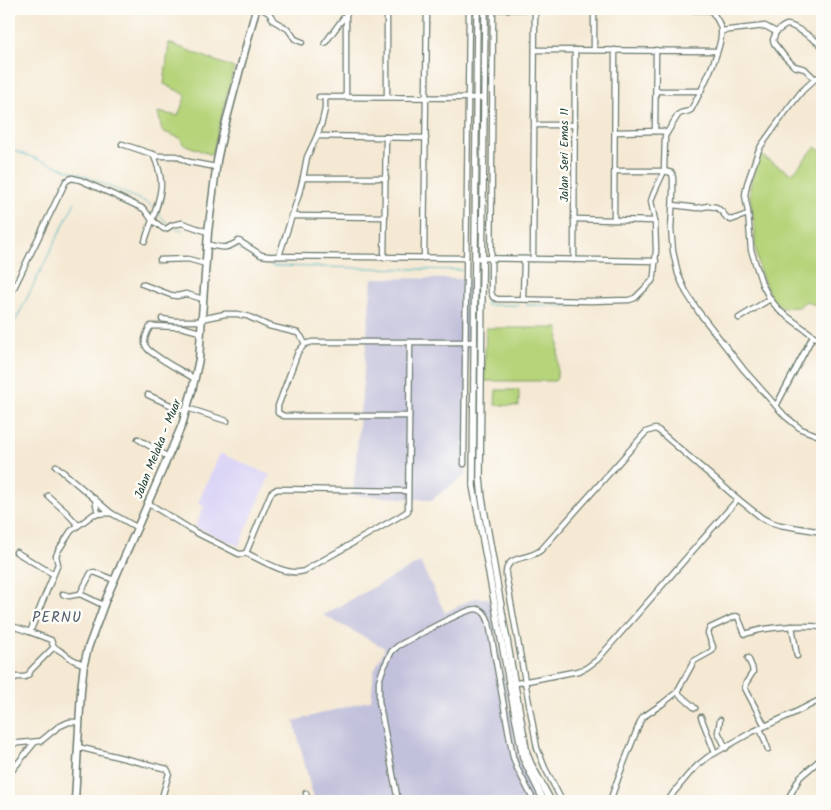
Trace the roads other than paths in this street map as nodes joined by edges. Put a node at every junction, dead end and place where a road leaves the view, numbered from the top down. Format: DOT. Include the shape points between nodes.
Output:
graph roads {
  1 [pos="256,9"];
  2 [pos="262,9"];
  3 [pos="387,9"];
  4 [pos="427,9"];
  5 [pos="469,9"];
  6 [pos="477,9"];
  7 [pos="485,9"];
  8 [pos="493,9"];
  9 [pos="536,9"];
  10 [pos="576,9"];
  11 [pos="594,10"];
  12 [pos="711,10"];
  13 [pos="348,11"];
  14 [pos="822,22"];
  15 [pos="721,31"];
  16 [pos="776,32"];
  17 [pos="302,42"];
  18 [pos="325,43"];
  19 [pos="821,45"];
  20 [pos="535,50"];
  21 [pos="575,50"];
  22 [pos="594,50"];
  23 [pos="616,50"];
  24 [pos="656,50"];
  25 [pos="718,50"];
  26 [pos="822,75"];
  27 [pos="815,78"];
  28 [pos="656,91"];
  29 [pos="700,91"];
  30 [pos="319,97"];
  31 [pos="325,97"];
  32 [pos="346,97"];
  33 [pos="387,98"];
  34 [pos="427,98"];
  35 [pos="468,98"];
  36 [pos="476,98"];
  37 [pos="484,98"];
  38 [pos="535,125"];
  39 [pos="575,125"];
  40 [pos="655,131"];
  41 [pos="615,132"];
  42 [pos="667,133"];
  43 [pos="317,136"];
  44 [pos="386,137"];
  45 [pos="426,138"];
  46 [pos="122,144"];
  47 [pos="152,154"];
  48 [pos="216,167"];
  49 [pos="615,171"];
  50 [pos="664,171"];
  51 [pos="303,178"];
  52 [pos="386,178"];
  53 [pos="673,205"];
  54 [pos="748,214"];
  55 [pos="292,216"];
  56 [pos="152,218"];
  57 [pos="385,218"];
  58 [pos="574,219"];
  59 [pos="614,220"];
  60 [pos="655,221"];
  61 [pos="208,232"];
  62 [pos="145,241"];
  63 [pos="207,244"];
  64 [pos="279,256"];
  65 [pos="384,258"];
  66 [pos="424,258"];
  67 [pos="466,258"];
  68 [pos="475,258"];
  69 [pos="483,258"];
  70 [pos="491,258"];
  71 [pos="524,259"];
  72 [pos="534,259"];
  73 [pos="160,260"];
  74 [pos="574,260"];
  75 [pos="656,262"];
  76 [pos="206,264"];
  77 [pos="142,284"];
  78 [pos="9,298"];
  79 [pos="203,299"];
  80 [pos="523,299"];
  81 [pos="770,299"];
  82 [pos="162,318"];
  83 [pos="738,318"];
  84 [pos="201,320"];
  85 [pos="200,332"];
  86 [pos="813,336"];
  87 [pos="410,342"];
  88 [pos="465,342"];
  89 [pos="474,342"];
  90 [pos="482,342"];
  91 [pos="822,342"];
  92 [pos="305,344"];
  93 [pos="195,379"];
  94 [pos="148,395"];
  95 [pos="776,406"];
  96 [pos="187,410"];
  97 [pos="409,416"];
  98 [pos="227,421"];
  99 [pos="822,437"];
  100 [pos="138,440"];
  101 [pos="168,457"];
  102 [pos="464,464"];
  103 [pos="56,466"];
  104 [pos="408,491"];
  105 [pos="48,496"];
  106 [pos="95,499"];
  107 [pos="738,499"];
  108 [pos="148,503"];
  109 [pos="111,513"];
  110 [pos="98,514"];
  111 [pos="78,525"];
  112 [pos="138,528"];
  113 [pos="822,532"];
  114 [pos="16,552"];
  115 [pos="246,552"];
  116 [pos="54,574"];
  117 [pos="114,580"];
  118 [pos="63,594"];
  119 [pos="80,594"];
  120 [pos="103,605"];
  121 [pos="9,625"];
  122 [pos="792,626"];
  123 [pos="822,627"];
  124 [pos="30,632"];
  125 [pos="54,647"];
  126 [pos="798,656"];
  127 [pos="748,658"];
  128 [pos="80,663"];
  129 [pos="525,681"];
  130 [pos="9,683"];
  131 [pos="512,684"];
  132 [pos="676,692"];
  133 [pos="821,699"];
  134 [pos="822,706"];
  135 [pos="694,708"];
  136 [pos="701,717"];
  137 [pos="720,720"];
  138 [pos="79,722"];
  139 [pos="766,726"];
  140 [pos="760,728"];
  141 [pos="35,742"];
  142 [pos="9,744"];
  143 [pos="78,747"];
  144 [pos="726,748"];
  145 [pos="768,749"];
  146 [pos="715,754"];
  147 [pos="822,758"];
  148 [pos="9,774"];
  149 [pos="306,793"];
  150 [pos="75,801"];
  151 [pos="161,801"];
  152 [pos="308,801"];
  153 [pos="398,801"];
  154 [pos="534,801"];
  155 [pos="544,801"];
  156 [pos="551,801"];
  157 [pos="562,801"];
  158 [pos="610,801"];
  159 [pos="668,801"];
  160 [pos="787,801"];
  1 -- 48 [label="main road, Jalan Melaka - Muar"];
  2 -- 17 [label="street"];
  3 -- 33 [label="street"];
  4 -- 34 [label="street"];
  5 -- 35 [label="street"];
  6 -- 36 [label="street"];
  7 -- 8 [label="street"];
  7 -- 37 [label="street"];
  8 -- 9 [label="street"];
  8 -- 70 [label="street"];
  9 -- 10 [label="street"];
  9 -- 20 [label="street"];
  10 -- 11 [label="street"];
  11 -- 12 [label="street"];
  11 -- 22 [label="street"];
  12 -- 15 [label="street"];
  13 -- 18 [label="street"];
  13 -- 32 [label="street"];
  14 -- 19 [label="street"];
  15 -- 16 [label="street" via="765,26"];
  15 -- 25 [label="street"];
  16 -- 19 [label="street" via="787,25 792,26"];
  16 -- 27 [label="street" via="774,43 784,56"];
  20 -- 21 [label="street"];
  20 -- 38 [label="street"];
  21 -- 22 [label="street"];
  21 -- 39 [label="street, Jalan Seri Emas 11"];
  22 -- 23 [label="street"];
  23 -- 24 [label="street"];
  23 -- 41 [label="street"];
  24 -- 25 [label="street"];
  24 -- 28 [label="street"];
  25 -- 29 [label="street"];
  26 -- 27 [label="street"];
  27 -- 54 [label="street" via="787,110 758,152 745,195"];
  28 -- 29 [label="street"];
  28 -- 40 [label="street"];
  29 -- 42 [label="street" via="691,110 681,112"];
  30 -- 31 [label="street"];
  31 -- 32 [label="street"];
  31 -- 43 [label="street"];
  32 -- 33 [label="street"];
  33 -- 34 [label="street"];
  34 -- 35 [label="street"];
  34 -- 45 [label="street"];
  35 -- 36 [label="street"];
  35 -- 67 [label="street"];
  36 -- 37 [label="street"];
  36 -- 68 [label="street"];
  37 -- 69 [label="street"];
  38 -- 39 [label="street"];
  38 -- 72 [label="street"];
  39 -- 58 [label="street, Jalan Seri Emas 11"];
  40 -- 41 [label="street"];
  40 -- 42 [label="street"];
  41 -- 49 [label="street"];
  42 -- 50 [label="street"];
  43 -- 44 [label="street"];
  43 -- 51 [label="street" via="307,157"];
  44 -- 45 [label="street"];
  44 -- 52 [label="street"];
  45 -- 66 [label="street"];
  46 -- 47 [label="street"];
  47 -- 48 [label="street" via="176,156"];
  47 -- 56 [label="street" via="161,184"];
  48 -- 61 [label="main road, Jalan Melaka - Muar"];
  49 -- 50 [label="street"];
  49 -- 59 [label="street"];
  50 -- 53 [label="street" via="672,173"];
  50 -- 60 [label="street" via="651,201"];
  51 -- 52 [label="street"];
  51 -- 55 [label="street"];
  52 -- 57 [label="street"];
  53 -- 54 [label="street" via="716,207 731,220"];
  53 -- 95 [label="street" via="673,251 686,292 744,370"];
  54 -- 81 [label="street" via="751,250"];
  55 -- 57 [label="street"];
  55 -- 64 [label="street"];
  56 -- 61 [label="street" via="164,229 182,224"];
  56 -- 62 [label="street"];
  56 -- 78 [label="street" via="144,209 96,186 72,178 66,181"];
  57 -- 65 [label="street"];
  58 -- 59 [label="street"];
  58 -- 74 [label="street, Jalan Seri Emas 11"];
  59 -- 60 [label="street"];
  60 -- 75 [label="street"];
  61 -- 63 [label="main road, Jalan Melaka - Muar"];
  63 -- 64 [label="street" via="220,248 239,242 261,255"];
  63 -- 76 [label="main road, Jalan Melaka - Muar"];
  64 -- 65 [label="street"];
  65 -- 66 [label="street"];
  66 -- 67 [label="street"];
  67 -- 88 [label="street"];
  68 -- 69 [label="street"];
  68 -- 89 [label="street"];
  69 -- 70 [label="street"];
  69 -- 90 [label="street"];
  70 -- 71 [label="street"];
  70 -- 80 [label="street" via="493,297"];
  71 -- 72 [label="street"];
  71 -- 80 [label="street"];
  72 -- 74 [label="street"];
  73 -- 76 [label="street" via="188,259"];
  74 -- 75 [label="street"];
  75 -- 80 [label="street" via="652,281 629,300"];
  76 -- 79 [label="main road, Jalan Melaka - Muar"];
  77 -- 79 [label="street" via="171,295 186,294"];
  79 -- 84 [label="main road, Jalan Melaka - Muar"];
  81 -- 83 [label="street"];
  81 -- 86 [label="street" via="780,311"];
  82 -- 84 [label="street" via="175,322"];
  84 -- 85 [label="main road, Jalan Melaka - Muar"];
  84 -- 92 [label="street" via="225,314 247,316 298,334"];
  85 -- 93 [label="main road, Jalan Melaka - Muar"];
  85 -- 93 [label="street" via="181,327 151,326 145,339 147,349"];
  86 -- 91 [label="street"];
  86 -- 95 [label="street"];
  87 -- 88 [label="street"];
  87 -- 92 [label="street"];
  87 -- 97 [label="street"];
  88 -- 89 [label="street"];
  88 -- 102 [label="street"];
  89 -- 90 [label="street"];
  89 -- 131 [label="street" via="474,486"];
  90 -- 131 [label="street" via="481,488"];
  92 -- 97 [label="street" via="298,352 278,413 284,416"];
  93 -- 96 [label="main road, Jalan Melaka - Muar"];
  94 -- 96 [label="street"];
  95 -- 99 [label="street" via="795,425"];
  96 -- 98 [label="street"];
  96 -- 101 [label="main road, Jalan Melaka - Muar"];
  97 -- 104 [label="street"];
  100 -- 101 [label="street"];
  101 -- 108 [label="main road, Jalan Melaka - Muar"];
  103 -- 106 [label="street"];
  104 -- 115 [label="street" via="277,488 271,493"];
  104 -- 115 [label="street" via="408,511 300,573 288,572"];
  105 -- 111 [label="street"];
  106 -- 109 [label="street"];
  106 -- 110 [label="street"];
  107 -- 113 [label="street" via="770,522"];
  107 -- 129 [label="street" via="597,660 578,671"];
  107 -- 129 [label="street" via="658,430 646,432 537,554 507,565 506,575"];
  108 -- 112 [label="main road, Jalan Melaka - Muar"];
  108 -- 115 [label="street" via="239,554"];
  109 -- 110 [label="street"];
  109 -- 112 [label="street"];
  110 -- 111 [label="street"];
  111 -- 116 [label="street" via="58,550"];
  112 -- 117 [label="main road, Jalan Melaka - Muar"];
  114 -- 116 [label="street"];
  116 -- 124 [label="street"];
  117 -- 119 [label="street" via="91,573"];
  117 -- 120 [label="main road, Jalan Melaka - Muar"];
  118 -- 119 [label="street"];
  119 -- 120 [label="street"];
  120 -- 128 [label="main road, Jalan Melaka - Muar"];
  121 -- 124 [label="street"];
  122 -- 123 [label="street"];
  122 -- 126 [label="street"];
  122 -- 132 [label="street" via="745,634 736,616 710,628 712,651 694,661"];
  124 -- 125 [label="street" via="50,640"];
  125 -- 128 [label="street"];
  125 -- 130 [label="street" via="26,677 16,677"];
  127 -- 139 [label="street" via="753,672 745,688"];
  128 -- 138 [label="main road, Jalan Melaka - Muar"];
  129 -- 131 [label="street"];
  129 -- 157 [label="street" via="539,756"];
  131 -- 155 [label="street" via="522,758"];
  131 -- 156 [label="street" via="531,764"];
  132 -- 135 [label="street"];
  132 -- 158 [label="street" via="640,722"];
  133 -- 134 [label="street"];
  133 -- 139 [label="street"];
  136 -- 146 [label="street"];
  137 -- 144 [label="street" via="718,732"];
  138 -- 141 [label="street" via="69,722"];
  138 -- 143 [label="main road, Jalan Melaka - Muar"];
  139 -- 140 [label="street"];
  140 -- 144 [label="street"];
  140 -- 145 [label="street"];
  141 -- 142 [label="street"];
  141 -- 148 [label="street"];
  143 -- 150 [label="main road, Jalan Melaka - Muar"];
  143 -- 151 [label="street" via="167,769 169,773"];
  144 -- 146 [label="street"];
  146 -- 159 [label="street" via="698,764"];
  147 -- 160 [label="street" via="800,777"];
  149 -- 152 [label="street"];
  153 -- 154 [label="street" via="379,701 383,669 398,646 473,609 483,611 487,616 513,757"];
}
